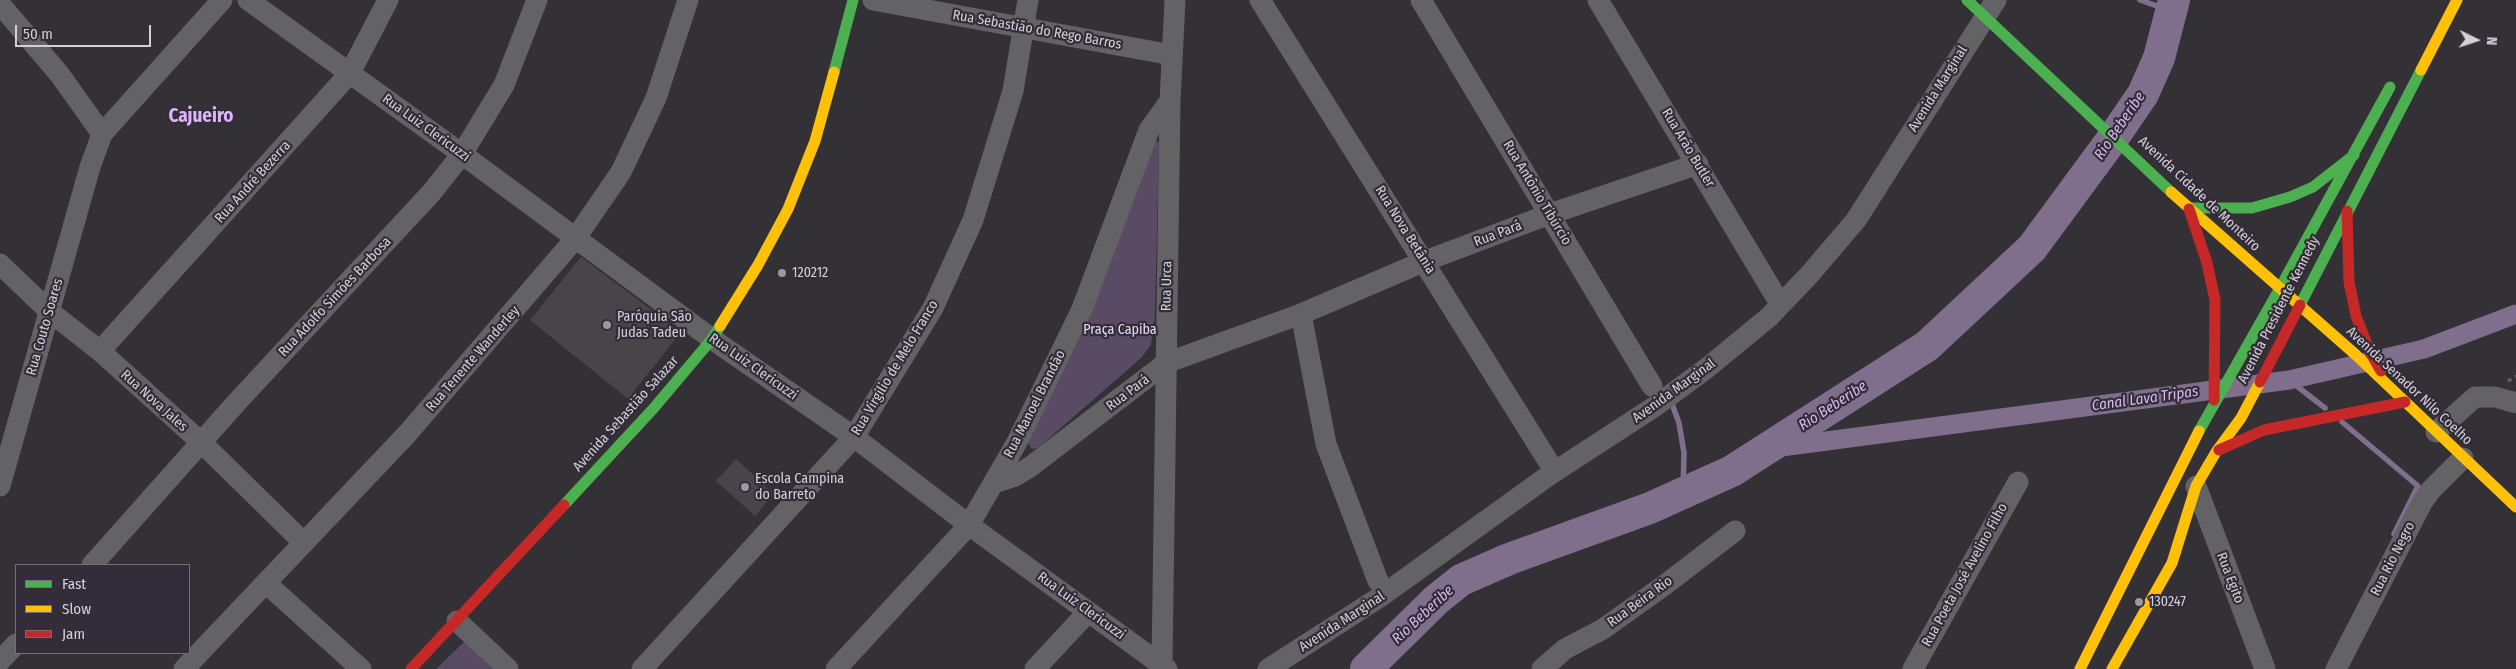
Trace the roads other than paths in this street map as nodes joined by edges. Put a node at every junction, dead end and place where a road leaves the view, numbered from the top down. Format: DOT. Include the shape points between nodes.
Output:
graph roads {
  1 [pos="222,0"];
  2 [pos="248,0"];
  3 [pos="388,0"];
  4 [pos="537,0"];
  5 [pos="688,0"];
  6 [pos="853,0"];
  7 [pos="874,0"];
  8 [pos="1028,0"];
  9 [pos="1175,0"];
  10 [pos="1260,0"];
  11 [pos="1420,0"];
  12 [pos="1598,0"];
  13 [pos="1967,0"];
  14 [pos="2457,0"];
  15 [pos="0,4"];
  16 [pos="1990,8"];
  17 [pos="1024,27"];
  18 [pos="1172,55"];
  19 [pos="350,74"];
  20 [pos="2395,78"];
  21 [pos="1170,101"];
  22 [pos="102,134"];
  23 [pos="462,154"];
  24 [pos="2354,156"];
  25 [pos="1698,164"];
  26 [pos="2189,208"];
  27 [pos="2348,211"];
  28 [pos="1557,212"];
  29 [pos="575,239"];
  30 [pos="1425,261"];
  31 [pos="0,264"];
  32 [pos="2280,288"];
  33 [pos="1776,297"];
  34 [pos="2300,306"];
  35 [pos="49,311"];
  36 [pos="1301,314"];
  37 [pos="712,339"];
  38 [pos="100,352"];
  39 [pos="1166,363"];
  40 [pos="1652,386"];
  41 [pos="2395,395"];
  42 [pos="2213,403"];
  43 [pos="2516,403"];
  44 [pos="2436,432"];
  45 [pos="854,437"];
  46 [pos="202,444"];
  47 [pos="2216,452"];
  48 [pos="2463,458"];
  49 [pos="1548,461"];
  50 [pos="2018,482"];
  51 [pos="994,483"];
  52 [pos="2171,484"];
  53 [pos="0,486"];
  54 [pos="2196,486"];
  55 [pos="2516,507"];
  56 [pos="969,525"];
  57 [pos="2163,528"];
  58 [pos="1736,531"];
  59 [pos="304,543"];
  60 [pos="93,564"];
  61 [pos="1378,580"];
  62 [pos="266,583"];
  63 [pos="2123,611"];
  64 [pos="1088,612"];
  65 [pos="457,621"];
  66 [pos="2103,627"];
  67 [pos="2131,634"];
  68 [pos="15,645"];
  69 [pos="0,661"];
  70 [pos="1165,666"];
  71 [pos="184,669"];
  72 [pos="361,669"];
  73 [pos="411,669"];
  74 [pos="508,669"];
  75 [pos="642,669"];
  76 [pos="836,669"];
  77 [pos="1035,669"];
  78 [pos="1268,669"];
  79 [pos="1542,669"];
  80 [pos="1913,669"];
  81 [pos="2080,669"];
  82 [pos="2102,669"];
  83 [pos="2112,669"];
  84 [pos="2265,669"];
  85 [pos="2336,669"];
  1 -- 22 [label="street"];
  2 -- 19 [label="street, Rua Luiz Clericuzzi"];
  3 -- 19 [label="street, Rua André Bezerra"];
  4 -- 23 [label="street, Rua Adolfo Simões Barbosa" via="504,85"];
  5 -- 29 [label="street, Rua Tenente Wanderley" via="656,98 620,172"];
  6 -- 37 [label="main road, Avenida Sebastião Salazar" via="815,142 788,209"];
  7 -- 17 [label="street, Rua Sebastião do Rego Barros"];
  8 -- 17 [label="street, Rua Virgílio de Melo Franco"];
  9 -- 18 [label="street, Rua Urca"];
  10 -- 30 [label="street, Rua Nova Betânia"];
  11 -- 28 [label="street, Rua Antônio Tibúrcio"];
  12 -- 25 [label="street, Rua Arão Butler"];
  13 -- 16 [label="main road, Avenida Cidade de Monteiro"];
  14 -- 27 [label="main road, Avenida Presidente Kennedy"];
  15 -- 22 [label="street" via="60,75"];
  16 -- 26 [label="main road, Avenida Cidade de Monteiro" via="2012,41"];
  16 -- 78 [label="street, Avenida Marginal" via="1856,220 1769,316 1654,408 1548,476 1380,597"];
  17 -- 18 [label="street, Rua Sebastião do Rego Barros"];
  17 -- 45 [label="street, Rua Virgílio de Melo Franco" via="1013,91 973,220 934,308"];
  18 -- 21 [label="street, Rua Urca"];
  19 -- 23 [label="street, Rua Luiz Clericuzzi"];
  19 -- 38 [label="street, Rua André Bezerra"];
  20 -- 24 [label="main road, Avenida Presidente Kennedy"];
  21 -- 39 [label="street, Rua Urca"];
  21 -- 51 [label="street, Rua Manoel Brandão" via="1149,130 1082,309"];
  22 -- 35 [label="street, Rua Couto Soares"];
  23 -- 29 [label="street, Rua Luiz Clericuzzi"];
  23 -- 46 [label="street, Rua Adolfo Simões Barbosa" via="432,192"];
  24 -- 26 [label="main road" via="2313,187 2290,197 2252,208"];
  24 -- 32 [label="main road, Avenida Presidente Kennedy"];
  25 -- 28 [label="street, Rua Pará"];
  25 -- 33 [label="street, Rua Arão Butler"];
  26 -- 32 [label="main road, Avenida Cidade de Monteiro"];
  26 -- 42 [label="main road" via="2215,300"];
  27 -- 34 [label="main road, Avenida Presidente Kennedy"];
  27 -- 41 [label="main road" via="2350,282 2356,316 2370,352"];
  28 -- 30 [label="street, Rua Pará"];
  28 -- 40 [label="street, Rua Antônio Tibúrcio"];
  29 -- 37 [label="street, Rua Luiz Clericuzzi"];
  29 -- 59 [label="street, Rua Tenente Wanderley" via="408,434"];
  30 -- 36 [label="street, Rua Pará"];
  30 -- 49 [label="street, Rua Nova Betânia"];
  31 -- 35 [label="street, Rua Nova Jales"];
  32 -- 34 [label="main road, Avenida Senador Nilo Coelho"];
  32 -- 42 [label="main road, Avenida Presidente Kennedy"];
  34 -- 41 [label="main road, Avenida Senador Nilo Coelho"];
  34 -- 47 [label="main road, Avenida Presidente Kennedy" via="2241,418"];
  35 -- 38 [label="street, Rua Nova Jales"];
  35 -- 53 [label="street, Rua Couto Soares"];
  36 -- 39 [label="street, Rua Pará"];
  36 -- 61 [label="street" via="1326,444"];
  37 -- 45 [label="street, Rua Luiz Clericuzzi"];
  37 -- 65 [label="main road, Avenida Sebastião Salazar" via="653,409"];
  38 -- 46 [label="street, Rua Nova Jales"];
  39 -- 51 [label="street, Rua Pará" via="1030,467"];
  39 -- 70 [label="street, Rua Urca"];
  41 -- 44 [label="main road, Avenida Senador Nilo Coelho"];
  41 -- 47 [label="main road" via="2251,434"];
  42 -- 52 [label="main road, Avenida Presidente Kennedy"];
  43 -- 44 [label="street" via="2495,397 2475,397"];
  44 -- 48 [label="main road, Avenida Senador Nilo Coelho"];
  45 -- 56 [label="street, Rua Luiz Clericuzzi"];
  45 -- 75 [label="street, Rua Virgílio de Melo Franco"];
  46 -- 59 [label="street, Rua Nova Jales"];
  46 -- 60 [label="street, Rua Adolfo Simões Barbosa"];
  47 -- 54 [label="main road, Avenida Presidente Kennedy"];
  48 -- 55 [label="main road, Avenida Senador Nilo Coelho"];
  48 -- 85 [label="street, Rua Rio Negro" via="2423,501"];
  50 -- 80 [label="street, Rua Poeta José Avelino Filho"];
  51 -- 56 [label="street, Rua Manoel Brandão"];
  52 -- 57 [label="main road, Avenida Presidente Kennedy"];
  52 -- 66 [label="main road, Avenida Presidente Kennedy" via="2107,612"];
  54 -- 67 [label="main road, Avenida Presidente Kennedy" via="2172,563"];
  54 -- 84 [label="street, Rua Egito"];
  56 -- 64 [label="street, Rua Luiz Clericuzzi"];
  56 -- 76 [label="street, Rua Manoel Brandão"];
  58 -- 79 [label="street, Rua Beira Rio" via="1603,629 1565,649"];
  59 -- 62 [label="street, Rua Tenente Wanderley"];
  62 -- 71 [label="street, Rua Tenente Wanderley"];
  62 -- 72 [label="street"];
  63 -- 66 [label="main road, Avenida Presidente Kennedy"];
  64 -- 70 [label="street, Rua Luiz Clericuzzi"];
  64 -- 77 [label="street"];
  65 -- 73 [label="main road, Avenida Sebastião Salazar"];
  65 -- 74 [label="street"];
  66 -- 81 [label="main road, Avenida Presidente Kennedy"];
  67 -- 82 [label="main road, Avenida Presidente Kennedy" via="2116,645"];
  67 -- 83 [label="main road, Avenida Presidente Kennedy"];
  68 -- 69 [label="street"];
}
